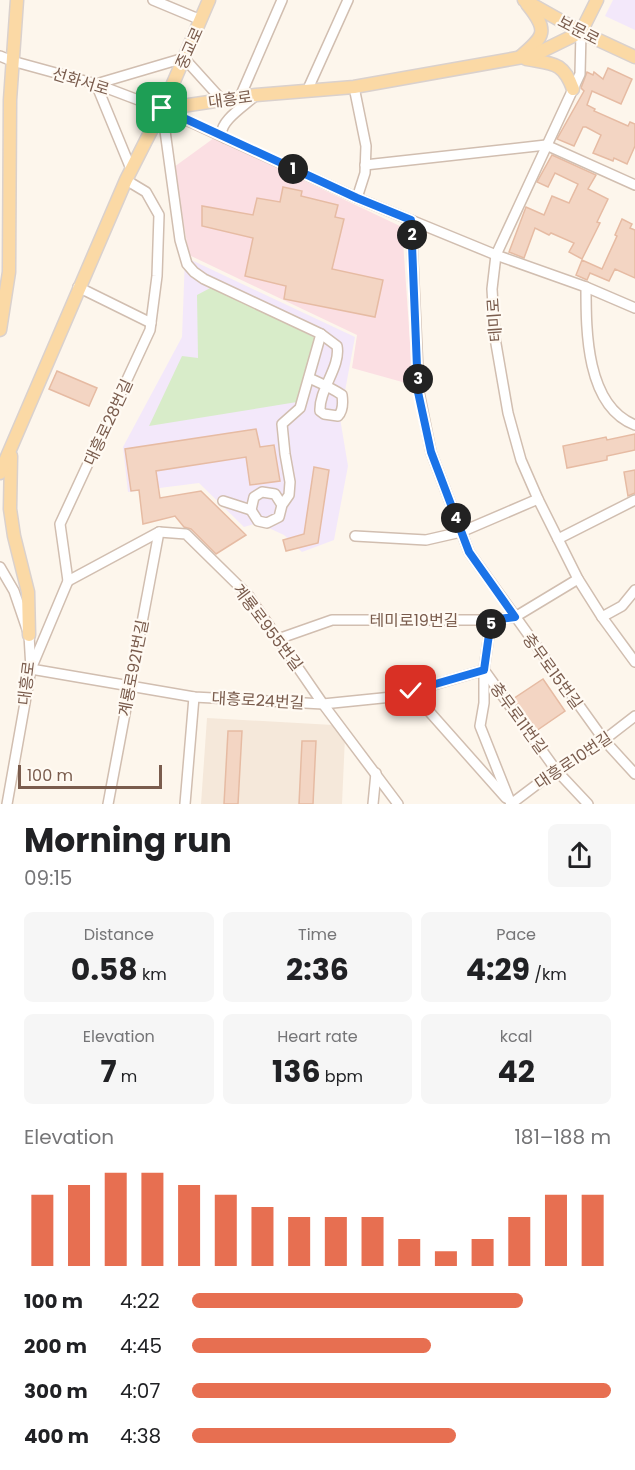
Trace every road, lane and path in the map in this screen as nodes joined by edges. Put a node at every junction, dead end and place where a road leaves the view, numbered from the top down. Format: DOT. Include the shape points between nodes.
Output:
graph roads {
  1 [pos="17,0"];
  2 [pos="153,0"];
  3 [pos="210,0"];
  4 [pos="282,0"];
  5 [pos="348,0"];
  6 [pos="524,0"];
  7 [pos="597,0"];
  8 [pos="201,20"];
  9 [pos="581,32"];
  10 [pos="0,56"];
  11 [pos="635,57"];
  12 [pos="184,58"];
  13 [pos="519,58"];
  14 [pos="12,61"];
  15 [pos="96,84"];
  16 [pos="354,87"];
  17 [pos="573,89"];
  18 [pos="308,91"];
  19 [pos="256,95"];
  20 [pos="240,98"];
  21 [pos="222,100"];
  22 [pos="162,108"];
  23 [pos="230,141"];
  24 [pos="546,145"];
  25 [pos="365,165"];
  26 [pos="128,175"];
  27 [pos="635,184"];
  28 [pos="357,198"];
  29 [pos="411,220"];
  30 [pos="496,255"];
  31 [pos="4,271"];
  32 [pos="78,287"];
  33 [pos="586,287"];
  34 [pos="635,308"];
  35 [pos="151,323"];
  36 [pos="0,330"];
  37 [pos="321,334"];
  38 [pos="309,378"];
  39 [pos="635,425"];
  40 [pos="13,445"];
  41 [pos="0,473"];
  42 [pos="538,499"];
  43 [pos="635,500"];
  44 [pos="223,501"];
  45 [pos="282,505"];
  46 [pos="251,510"];
  47 [pos="159,532"];
  48 [pos="461,532"];
  49 [pos="354,536"];
  50 [pos="558,539"];
  51 [pos="0,567"];
  52 [pos="578,579"];
  53 [pos="0,580"];
  54 [pos="68,581"];
  55 [pos="635,590"];
  56 [pos="14,591"];
  57 [pos="515,617"];
  58 [pos="602,617"];
  59 [pos="491,620"];
  60 [pos="29,636"];
  61 [pos="278,639"];
  62 [pos="635,662"];
  63 [pos="31,669"];
  64 [pos="484,670"];
  65 [pos="130,686"];
  66 [pos="411,691"];
  67 [pos="194,697"];
  68 [pos="323,704"];
  69 [pos="635,716"];
  70 [pos="604,740"];
  71 [pos="556,770"];
  72 [pos="376,773"];
  73 [pos="635,774"];
  74 [pos="7,804"];
  75 [pos="108,804"];
  76 [pos="185,804"];
  77 [pos="373,804"];
  78 [pos="398,804"];
  79 [pos="511,804"];
  80 [pos="588,804"];
  1 -- 14 [label="main road"];
  2 -- 8 [label="street, 중교로"];
  3 -- 8 [label="main road, 중교로"];
  4 -- 20 [label="street"];
  5 -- 18 [label="street"];
  6 -- 9 [label="main road, 보문로"];
  6 -- 13 [label="main road" via="542,26 537,43"];
  7 -- 9 [label="main road"];
  8 -- 12 [label="main road, 중교로"];
  9 -- 11 [label="main road, 보문로"];
  9 -- 13 [label="main road, 대흥로" via="534,55"];
  9 -- 17 [label="street, 테미로" via="580,74"];
  10 -- 14 [label="street, 선화서로"];
  12 -- 15 [label="street"];
  12 -- 21 [label="street"];
  12 -- 22 [label="main road, 중교로"];
  13 -- 16 [label="main road, 대흥로"];
  13 -- 17 [label="main road" via="558,66 567,73"];
  14 -- 15 [label="street, 선화서로"];
  14 -- 31 [label="main road"];
  15 -- 22 [label="street, 선화서로"];
  15 -- 26 [label="street"];
  16 -- 18 [label="main road, 대흥로"];
  16 -- 25 [label="street" via="366,146"];
  17 -- 24 [label="street, 테미로"];
  18 -- 19 [label="main road, 대흥로"];
  19 -- 20 [label="main road, 대흥로"];
  19 -- 23 [label="street" via="224,122 222,135"];
  20 -- 21 [label="main road, 대흥로"];
  21 -- 22 [label="main road, 대흥로"];
  22 -- 23 [label="street, 선화서로"];
  22 -- 26 [label="main road"];
  22 -- 37 [label="street" via="180,240 187,264 204,279"];
  23 -- 28 [label="street, 선화서로"];
  24 -- 25 [label="street"];
  24 -- 27 [label="street"];
  24 -- 30 [label="street, 테미로"];
  25 -- 28 [label="street"];
  26 -- 32 [label="main road"];
  26 -- 35 [label="street, 대흥로28번길" via="146,192 159,215"];
  28 -- 29 [label="street, 선화서로"];
  29 -- 30 [label="street, 선화서로"];
  29 -- 48 [label="street, 충무로15번길" via="418,392 431,452"];
  30 -- 33 [label="street, 선화서로"];
  30 -- 42 [label="street, 테미로" via="492,289 500,373 521,460"];
  31 -- 36 [label="main road"];
  32 -- 35 [label="street"];
  32 -- 40 [label="main road"];
  33 -- 34 [label="street, 선화서로"];
  33 -- 39 [label="street" via="586,324 598,384 621,418"];
  35 -- 54 [label="street, 대흥로28번길" via="60,524"];
  37 -- 38 [label="street"];
  37 -- 38 [label="street" via="337,346 338,352 326,386"];
  38 -- 45 [label="street" via="300,408 282,424 290,482"];
  40 -- 41 [label="main road"];
  40 -- 60 [label="main road" via="10,508 28,592"];
  42 -- 48 [label="street"];
  42 -- 50 [label="street, 테미로"];
  43 -- 50 [label="street"];
  44 -- 46 [label="street"];
  45 -- 46 [label="street" via="279,517 267,523 258,521"];
  45 -- 46 [label="street" via="278,496 266,491 254,497"];
  47 -- 54 [label="street"];
  47 -- 61 [label="street, 계룡로955번길" via="186,534 248,595"];
  47 -- 65 [label="street, 계룡로921번길"];
  48 -- 49 [label="street" via="426,540"];
  48 -- 57 [label="street, 충무로15번길" via="469,552"];
  50 -- 52 [label="street, 테미로"];
  51 -- 56 [label="street, 대흥로"];
  52 -- 57 [label="street, 테미로19번길"];
  52 -- 58 [label="street, 테미로"];
  53 -- 56 [label="street"];
  54 -- 63 [label="street"];
  55 -- 58 [label="street" via="622,606"];
  56 -- 60 [label="street, 대흥로"];
  57 -- 59 [label="street, 테미로19번길"];
  57 -- 70 [label="street, 충무로15번길"];
  58 -- 62 [label="street, 테미로"];
  59 -- 61 [label="street, 테미로19번길" via="332,620"];
  59 -- 64 [label="street, 충무로11번길"];
  60 -- 63 [label="street, 대흥로"];
  61 -- 68 [label="street, 계룡로955번길"];
  63 -- 65 [label="street, 대흥로24번길"];
  63 -- 74 [label="street, 대흥로"];
  64 -- 66 [label="street, 대흥로24번길"];
  64 -- 71 [label="street, 충무로11번길"];
  64 -- 79 [label="street" via="480,726"];
  65 -- 67 [label="street, 대흥로24번길"];
  65 -- 75 [label="street, 계룡로921번길"];
  66 -- 68 [label="street, 대흥로24번길" via="392,698"];
  66 -- 79 [label="street"];
  67 -- 68 [label="street, 대흥로24번길"];
  67 -- 76 [label="street"];
  68 -- 72 [label="street, 계룡로955번길"];
  69 -- 70 [label="street, 대흥로10번길"];
  70 -- 71 [label="street, 대흥로10번길"];
  70 -- 73 [label="street, 충무로15번길"];
  71 -- 79 [label="street, 대흥로10번길"];
  71 -- 80 [label="street, 충무로11번길"];
  72 -- 77 [label="street"];
  72 -- 78 [label="street, 계룡로955번길"];
}
